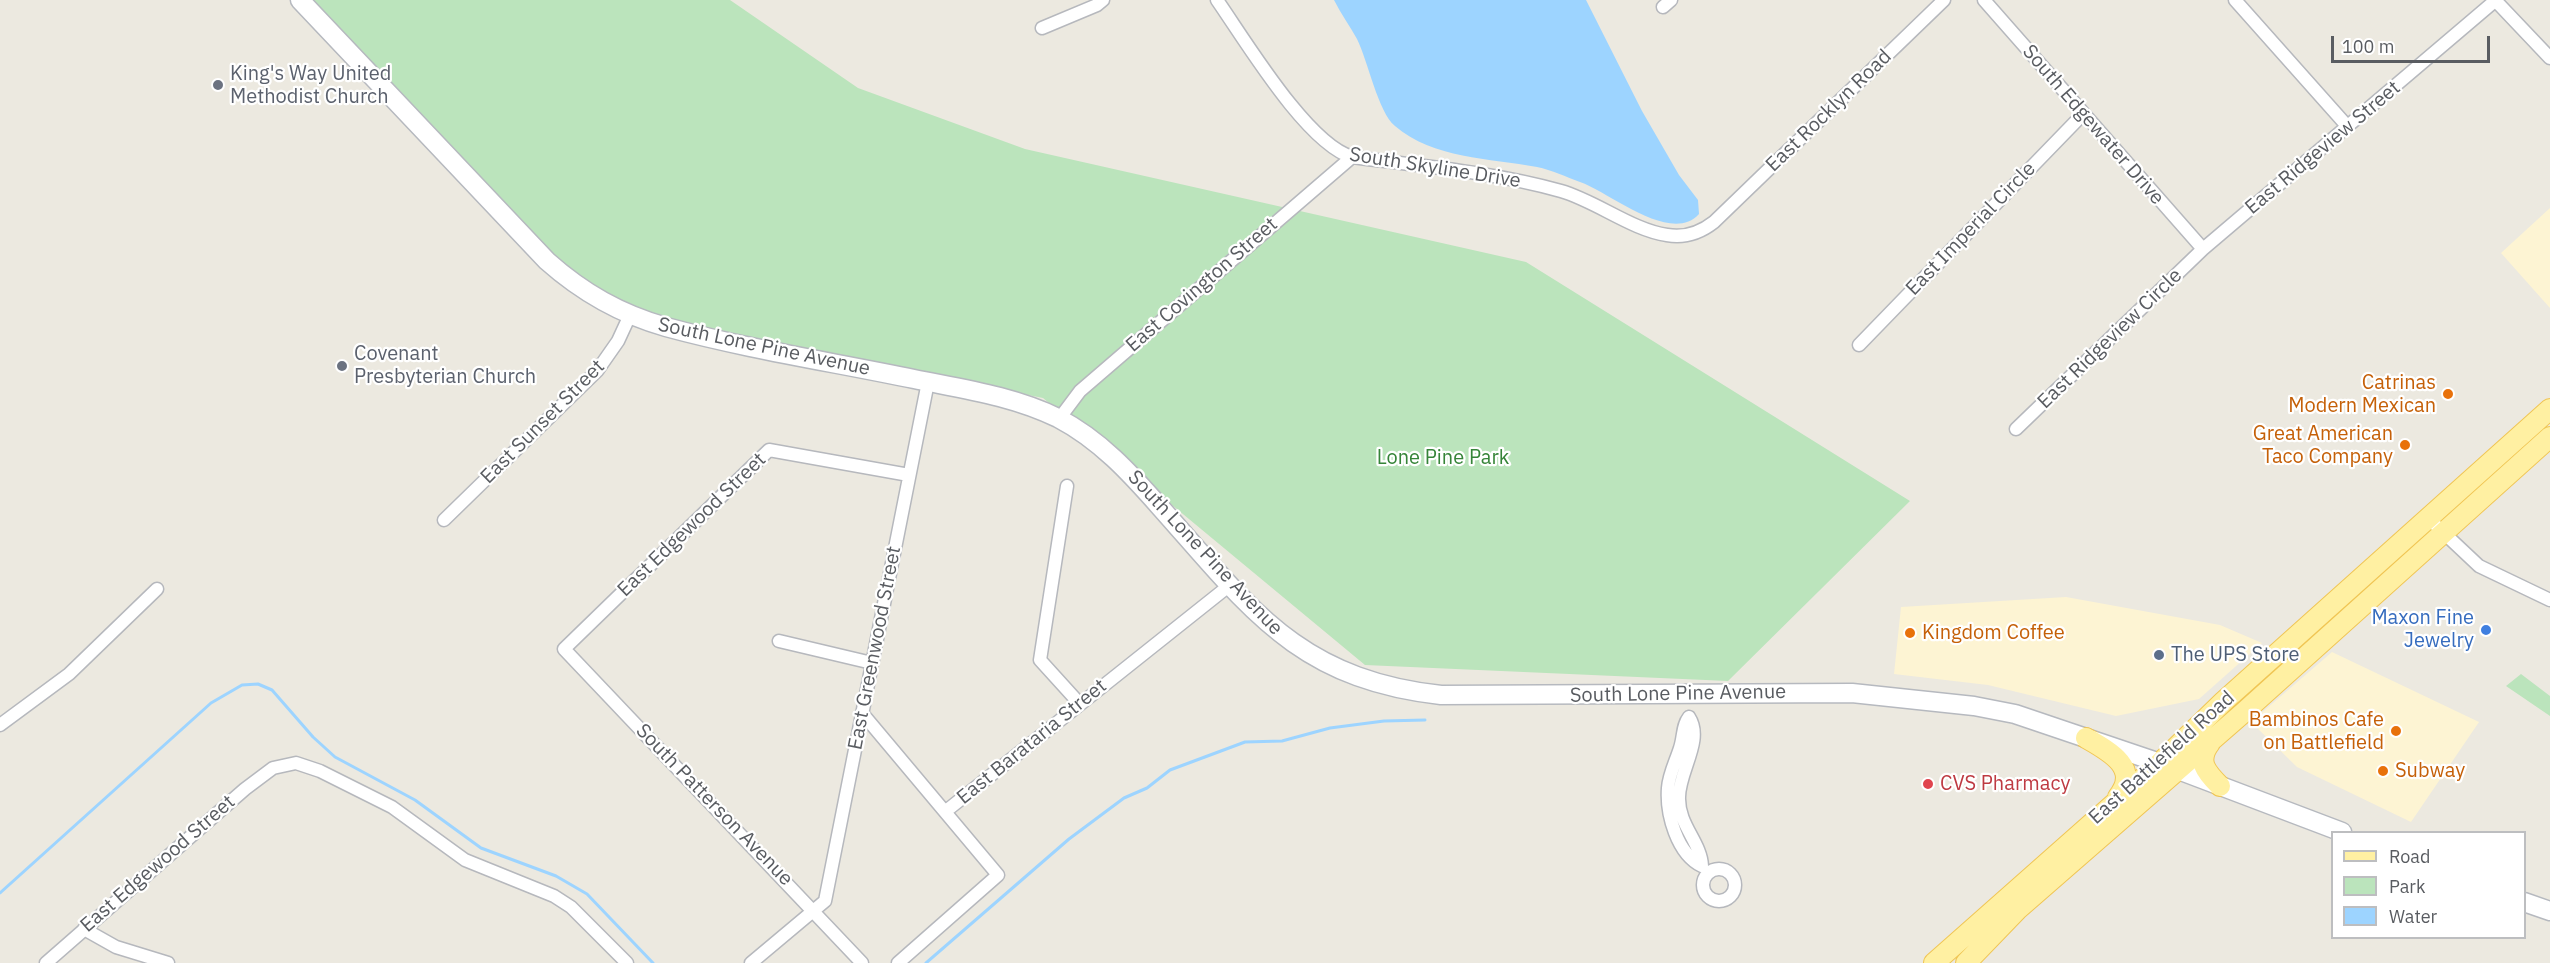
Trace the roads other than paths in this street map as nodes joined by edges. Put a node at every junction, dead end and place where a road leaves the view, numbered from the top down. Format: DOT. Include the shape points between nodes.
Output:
graph roads {
  1 [pos="300,0"];
  2 [pos="1103,0"];
  3 [pos="1217,0"];
  4 [pos="1944,0"];
  5 [pos="1984,0"];
  6 [pos="2235,0"];
  7 [pos="2495,0"];
  8 [pos="1042,28"];
  9 [pos="2550,58"];
  10 [pos="2083,114"];
  11 [pos="2348,127"];
  12 [pos="1352,157"];
  13 [pos="1714,222"];
  14 [pos="2204,249"];
  15 [pos="630,315"];
  16 [pos="1859,345"];
  17 [pos="928,382"];
  18 [pos="2550,409"];
  19 [pos="1059,419"];
  20 [pos="2016,429"];
  21 [pos="2550,437"];
  22 [pos="909,475"];
  23 [pos="1067,486"];
  24 [pos="2428,518"];
  25 [pos="444,520"];
  26 [pos="2443,533"];
  27 [pos="1230,585"];
  28 [pos="157,589"];
  29 [pos="2550,600"];
  30 [pos="779,641"];
  31 [pos="564,649"];
  32 [pos="872,663"];
  33 [pos="1689,694"];
  34 [pos="1079,703"];
  35 [pos="862,713"];
  36 [pos="0,725"];
  37 [pos="2086,738"];
  38 [pos="2213,739"];
  39 [pos="2169,767"];
  40 [pos="2220,786"];
  41 [pos="2115,801"];
  42 [pos="946,811"];
  43 [pos="2339,831"];
  44 [pos="1705,870"];
  45 [pos="2526,903"];
  46 [pos="815,911"];
  47 [pos="2550,911"];
  48 [pos="84,929"];
  49 [pos="46,963"];
  50 [pos="168,963"];
  51 [pos="627,963"];
  52 [pos="751,963"];
  53 [pos="862,963"];
  54 [pos="898,963"];
  55 [pos="1934,963"];
  56 [pos="1966,963"];
  1 -- 15 [label="main road, South Lone Pine Avenue" via="547,261 586,292"];
  2 -- 8 [label="street"];
  3 -- 12 [label="street, South Skyline Drive" via="1308,126 1330,147"];
  4 -- 13 [label="street, East Rocklyn Road"];
  5 -- 10 [label="street, South Edgewater Drive"];
  6 -- 11 [label="street"];
  7 -- 9 [label="street"];
  7 -- 11 [label="street, East Ridgeview Street"];
  10 -- 14 [label="street, South Edgewater Drive"];
  10 -- 16 [label="street, East Imperial Circle"];
  11 -- 14 [label="street, East Ridgeview Street"];
  12 -- 13 [label="street, South Skyline Drive" via="1546,187 1587,200 1664,235 1695,233"];
  12 -- 19 [label="street, East Covington Street" via="1080,391"];
  14 -- 20 [label="street, East Ridgeview Circle"];
  15 -- 17 [label="main road, South Lone Pine Avenue" via="684,332"];
  15 -- 25 [label="street, East Sunset Street" via="618,342 597,371"];
  17 -- 19 [label="main road, South Lone Pine Avenue" via="1000,396"];
  17 -- 22 [label="street, East Greenwood Street"];
  18 -- 24 [label="main road, East Battlefield Road"];
  19 -- 27 [label="main road, South Lone Pine Avenue" via="1120,463"];
  21 -- 26 [label="main road, East Battlefield Road"];
  22 -- 31 [label="street, East Edgewood Street" via="768,450"];
  22 -- 32 [label="street, East Greenwood Street"];
  23 -- 34 [label="street" via="1040,660"];
  24 -- 26 [label="street"];
  24 -- 39 [label="main road, East Battlefield Road" via="2224,701"];
  26 -- 29 [label="street" via="2479,566"];
  26 -- 38 [label="main road, East Battlefield Road"];
  27 -- 33 [label="main road, South Lone Pine Avenue" via="1271,627 1303,651 1338,670 1385,686 1459,696"];
  27 -- 34 [label="street, East Barataria Street"];
  28 -- 36 [label="street" via="69,674"];
  30 -- 32 [label="street"];
  31 -- 46 [label="street, South Patterson Avenue"];
  32 -- 35 [label="street, East Greenwood Street"];
  33 -- 37 [label="main road, South Lone Pine Avenue" via="1830,692 1922,698 2015,714"];
  33 -- 44 [label="street" via="1689,717 1683,724 1688,735 1670,777 1672,825 1684,850"];
  34 -- 42 [label="street, East Barataria Street"];
  35 -- 42 [label="street"];
  35 -- 46 [label="street, East Greenwood Street" via="825,901"];
  37 -- 39 [label="main road, South Lone Pine Avenue"];
  37 -- 41 [label="main road" via="2110,751 2126,769 2126,780"];
  38 -- 39 [label="main road, East Battlefield Road"];
  38 -- 40 [label="main road" via="2202,757 2203,766"];
  39 -- 40 [label="main road, South Lone Pine Avenue"];
  39 -- 41 [label="main road, East Battlefield Road"];
  39 -- 56 [label="main road, East Battlefield Road"];
  40 -- 43 [label="main road, South Lone Pine Avenue"];
  41 -- 55 [label="main road, East Battlefield Road"];
  42 -- 54 [label="street, East Barataria Street" via="998,875"];
  45 -- 47 [label="main road"];
  46 -- 52 [label="street"];
  46 -- 53 [label="street, South Patterson Avenue"];
  48 -- 49 [label="street, East Edgewood Street"];
  48 -- 50 [label="street" via="116,947"];
  48 -- 51 [label="street, East Edgewood Street" via="245,789 273,768 296,764 320,771 392,807 465,860 554,896 571,907"];
}
